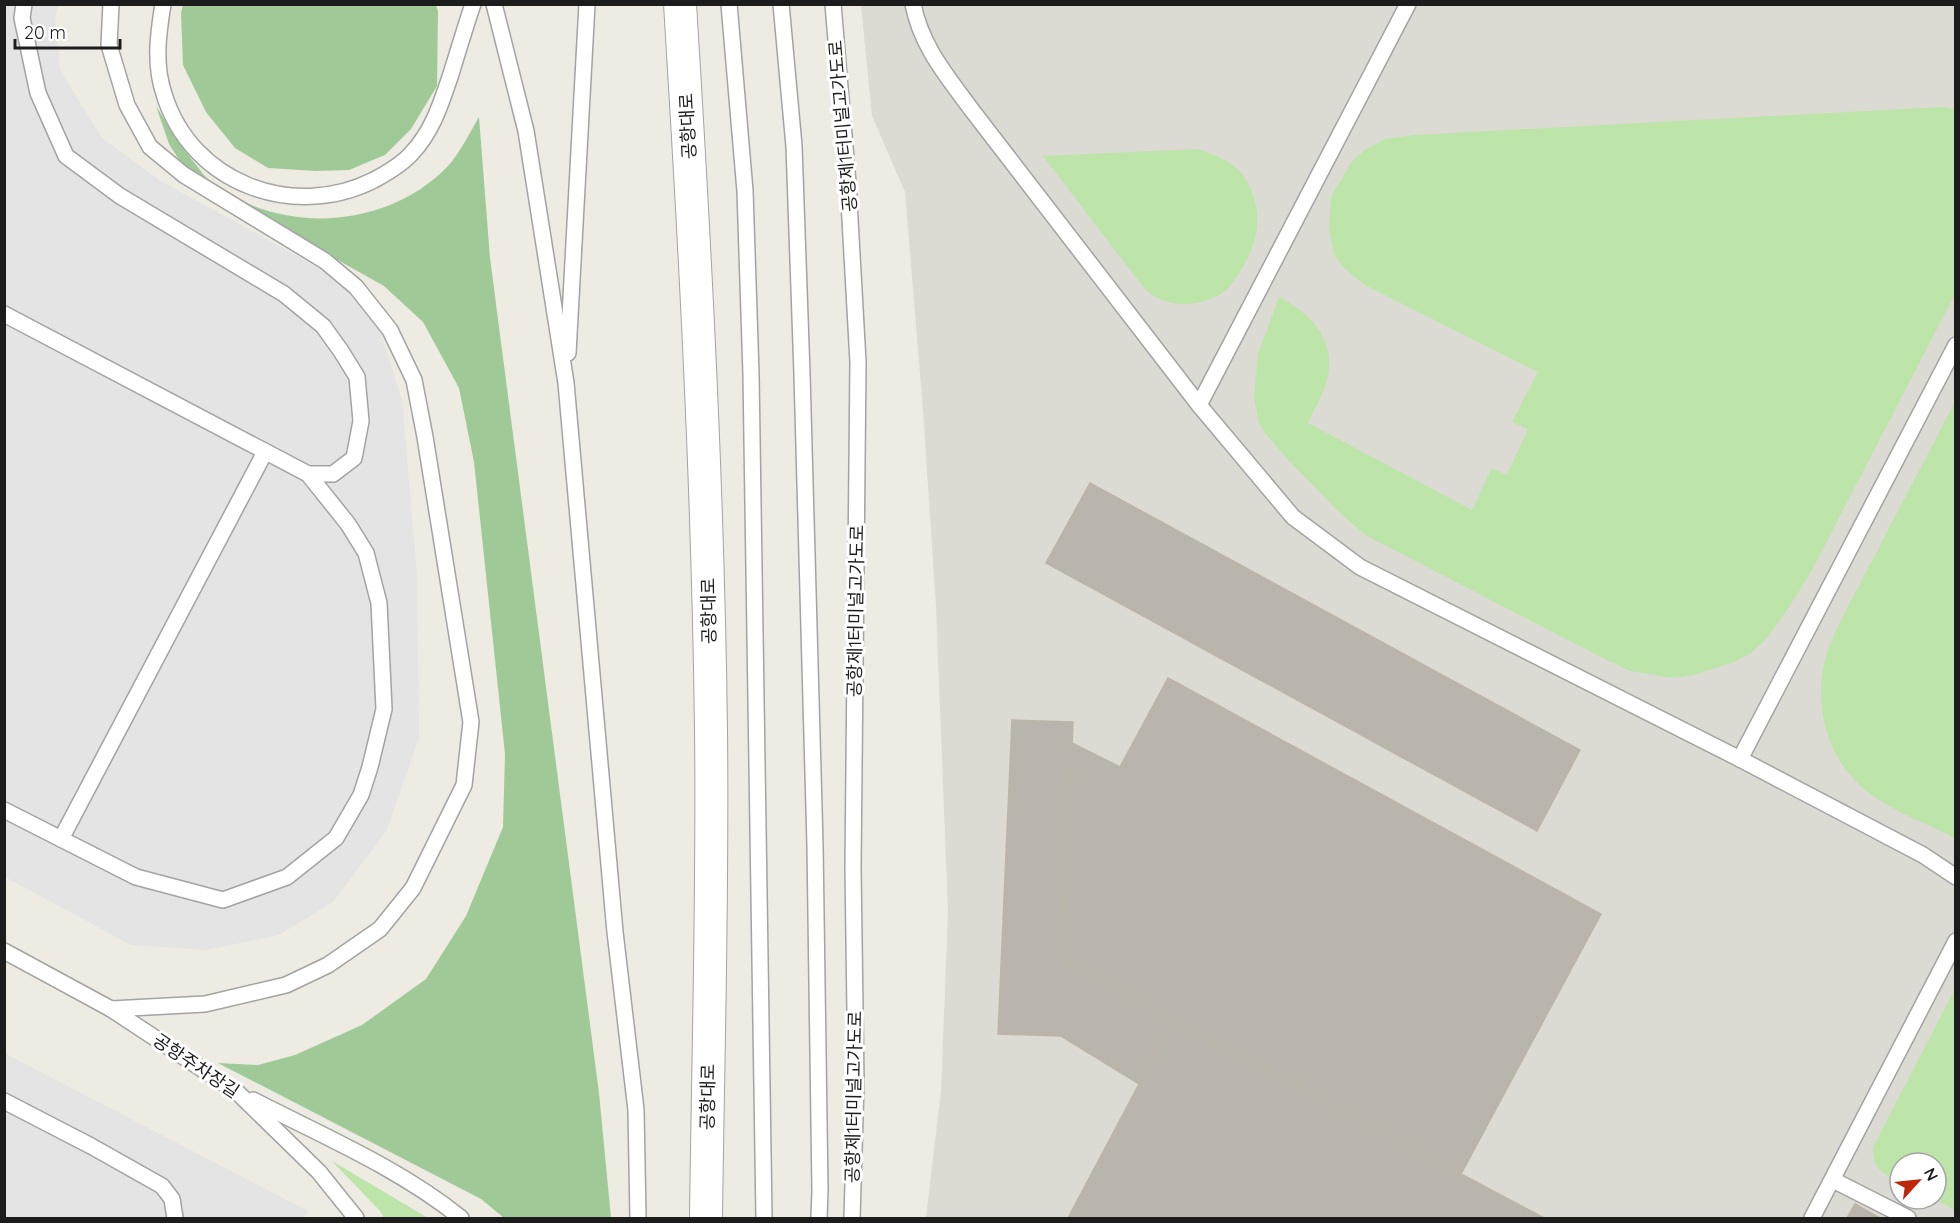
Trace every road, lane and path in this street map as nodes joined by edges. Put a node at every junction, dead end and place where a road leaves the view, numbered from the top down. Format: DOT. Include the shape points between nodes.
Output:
graph roads {
  1 [pos="24,4"];
  2 [pos="111,4"];
  3 [pos="163,4"];
  4 [pos="473,4"];
  5 [pos="494,4"];
  6 [pos="587,4"];
  7 [pos="680,4"];
  8 [pos="729,4"];
  9 [pos="781,4"];
  10 [pos="833,4"];
  11 [pos="913,4"];
  12 [pos="1408,4"];
  13 [pos="4,314"];
  14 [pos="1956,345"];
  15 [pos="566,383"];
  16 [pos="1199,405"];
  17 [pos="265,452"];
  18 [pos="308,474"];
  19 [pos="1740,759"];
  20 [pos="4,810"];
  21 [pos="61,839"];
  22 [pos="1956,877"];
  23 [pos="1956,941"];
  24 [pos="4,951"];
  25 [pos="111,1009"];
  26 [pos="237,1092"];
  27 [pos="4,1101"];
  28 [pos="1833,1180"];
  29 [pos="175,1218"];
  30 [pos="356,1218"];
  31 [pos="461,1218"];
  32 [pos="638,1218"];
  33 [pos="706,1218"];
  34 [pos="764,1218"];
  35 [pos="819,1218"];
  36 [pos="852,1218"];
  37 [pos="1812,1218"];
  38 [pos="1908,1218"];
  1 -- 18 [label="lane" via="22,18 38,93 66,156 120,196 284,294 324,326 357,377 361,421 354,458 333,474"];
  2 -- 25 [label="lane" via="109,45 127,105 150,147 184,175 325,261 356,287 390,330 414,380 471,723 464,785 413,888 380,929 328,965 286,985 205,1004"];
  3 -- 4 [label="lane" via="158,74 165,97 188,141 214,166 253,187 272,194 312,197 364,185 412,154 433,125"];
  5 -- 15 [label="lane" via="526,131"];
  6 -- 15 [label="lane"];
  7 -- 33 [label="street, 공항대로" via="707,536 711,745"];
  8 -- 34 [label="lane" via="745,191 752,398"];
  9 -- 35 [label="lane" via="794,146 802,363 815,844"];
  10 -- 36 [label="lane, 공항제1터미널고가도로" via="858,362 853,868 856,1083"];
  11 -- 16 [label="lane" via="917,23 935,60"];
  12 -- 16 [label="lane"];
  13 -- 17 [label="lane"];
  14 -- 19 [label="lane"];
  15 -- 32 [label="lane" via="615,932 636,1110"];
  16 -- 19 [label="lane" via="1293,517 1360,567"];
  17 -- 18 [label="lane"];
  17 -- 21 [label="lane"];
  18 -- 21 [label="lane" via="366,553 379,603 384,709 361,795 336,838 287,877 223,900 136,877"];
  19 -- 22 [label="lane" via="1923,855"];
  20 -- 21 [label="lane"];
  23 -- 28 [label="lane"];
  24 -- 25 [label="lane, 공항주차장길"];
  25 -- 26 [label="lane, 공항주차장길"];
  26 -- 30 [label="lane, 공항주차장길" via="319,1172"];
  26 -- 31 [label="lane" via="376,1163"];
  27 -- 29 [label="lane" via="162,1186 172,1199"];
  28 -- 37 [label="lane"];
  28 -- 38 [label="lane"];
}
